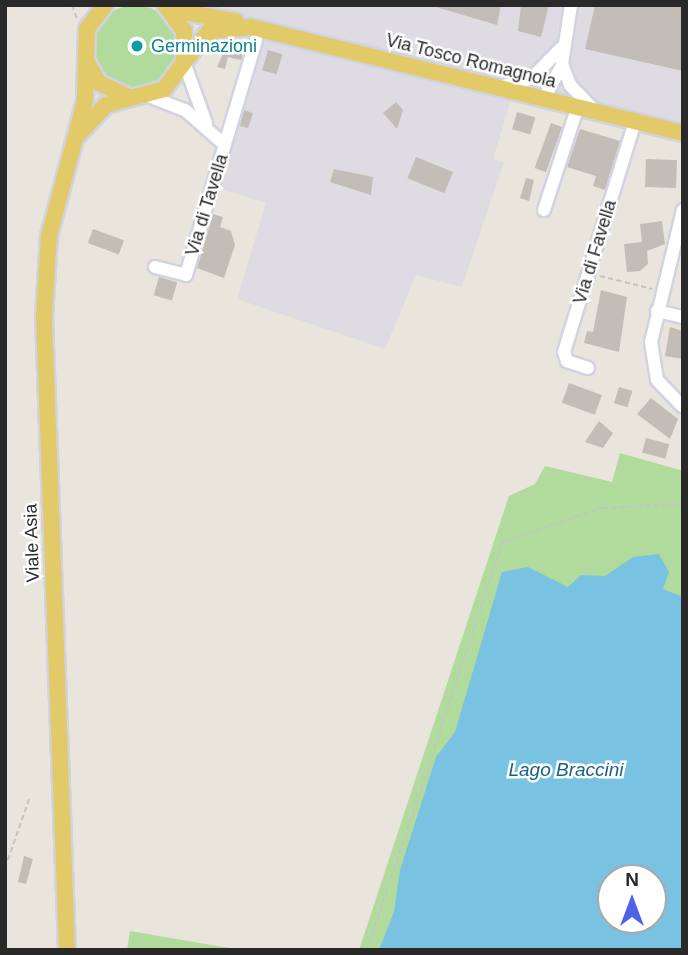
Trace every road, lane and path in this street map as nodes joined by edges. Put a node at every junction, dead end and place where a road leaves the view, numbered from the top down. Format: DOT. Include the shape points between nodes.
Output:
graph roads {
  1 [pos="82,5"];
  2 [pos="105,5"];
  3 [pos="571,5"];
  4 [pos="168,7"];
  5 [pos="90,22"];
  6 [pos="253,34"];
  7 [pos="561,48"];
  8 [pos="86,61"];
  9 [pos="184,62"];
  10 [pos="562,64"];
  11 [pos="543,70"];
  12 [pos="494,86"];
  13 [pos="148,96"];
  14 [pos="131,98"];
  15 [pos="544,98"];
  16 [pos="578,106"];
  17 [pos="595,111"];
  18 [pos="635,121"];
  19 [pos="210,129"];
  20 [pos="683,133"];
  21 [pos="75,138"];
  22 [pos="225,145"];
  23 [pos="544,210"];
  24 [pos="683,210"];
  25 [pos="155,267"];
  26 [pos="589,273"];
  27 [pos="662,291"];
  28 [pos="657,311"];
  29 [pos="683,317"];
  30 [pos="588,368"];
  31 [pos="683,407"];
  32 [pos="683,504"];
  33 [pos="29,799"];
  34 [pos="5,868"];
  35 [pos="67,950"];
  36 [pos="144,950"];
  37 [pos="178,950"];
  38 [pos="368,950"];
  1 -- 5 [label="main road"];
  2 -- 5 [label="main road"];
  3 -- 7 [label="street"];
  4 -- 6 [label="main road, Via Tosco Romagnola"];
  4 -- 9 [label="main road" via="184,31"];
  5 -- 8 [label="main road, Viale Asia"];
  6 -- 9 [label="main road, Via Tosco Romagnola" via="209,31"];
  6 -- 12 [label="main road, Via Tosco Romagnola"];
  6 -- 22 [label="street, Via di Tavella"];
  7 -- 10 [label="street"];
  7 -- 11 [label="street"];
  8 -- 14 [label="main road" via="99,83"];
  8 -- 21 [label="main road, Viale Asia" via="87,93"];
  9 -- 13 [label="main road, Via Tosco Romagnola" via="171,84"];
  9 -- 19 [label="street, Via di Tavella" via="191,93"];
  10 -- 15 [label="street"];
  10 -- 17 [label="street" via="570,85"];
  11 -- 12 [label="street" via="522,83"];
  11 -- 15 [label="street"];
  12 -- 15 [label="main road, Via Tosco Romagnola"];
  13 -- 14 [label="main road"];
  13 -- 19 [label="street, Via di Tavella" via="174,104"];
  14 -- 21 [label="main road" via="106,105"];
  15 -- 16 [label="main road, Via Tosco Romagnola"];
  16 -- 17 [label="main road, Via Tosco Romagnola"];
  16 -- 23 [label="street"];
  17 -- 18 [label="main road, Via Tosco Romagnola"];
  18 -- 20 [label="main road, Via Tosco Romagnola"];
  18 -- 26 [label="street, Via di Favella"];
  19 -- 22 [label="street, Via di Tavella"];
  21 -- 35 [label="main road, Viale Asia" via="51,228 44,317"];
  22 -- 25 [label="street, Via di Tavella" via="186,275"];
  24 -- 27 [label="street"];
  26 -- 27 [label="path"];
  26 -- 30 [label="street, Via di Favella" via="564,357"];
  27 -- 28 [label="street"];
  28 -- 29 [label="street"];
  28 -- 31 [label="street" via="654,372"];
  32 -- 38 [label="path" via="603,508 503,542"];
  33 -- 34 [label="path"];
  36 -- 37 [label="path"];
}
